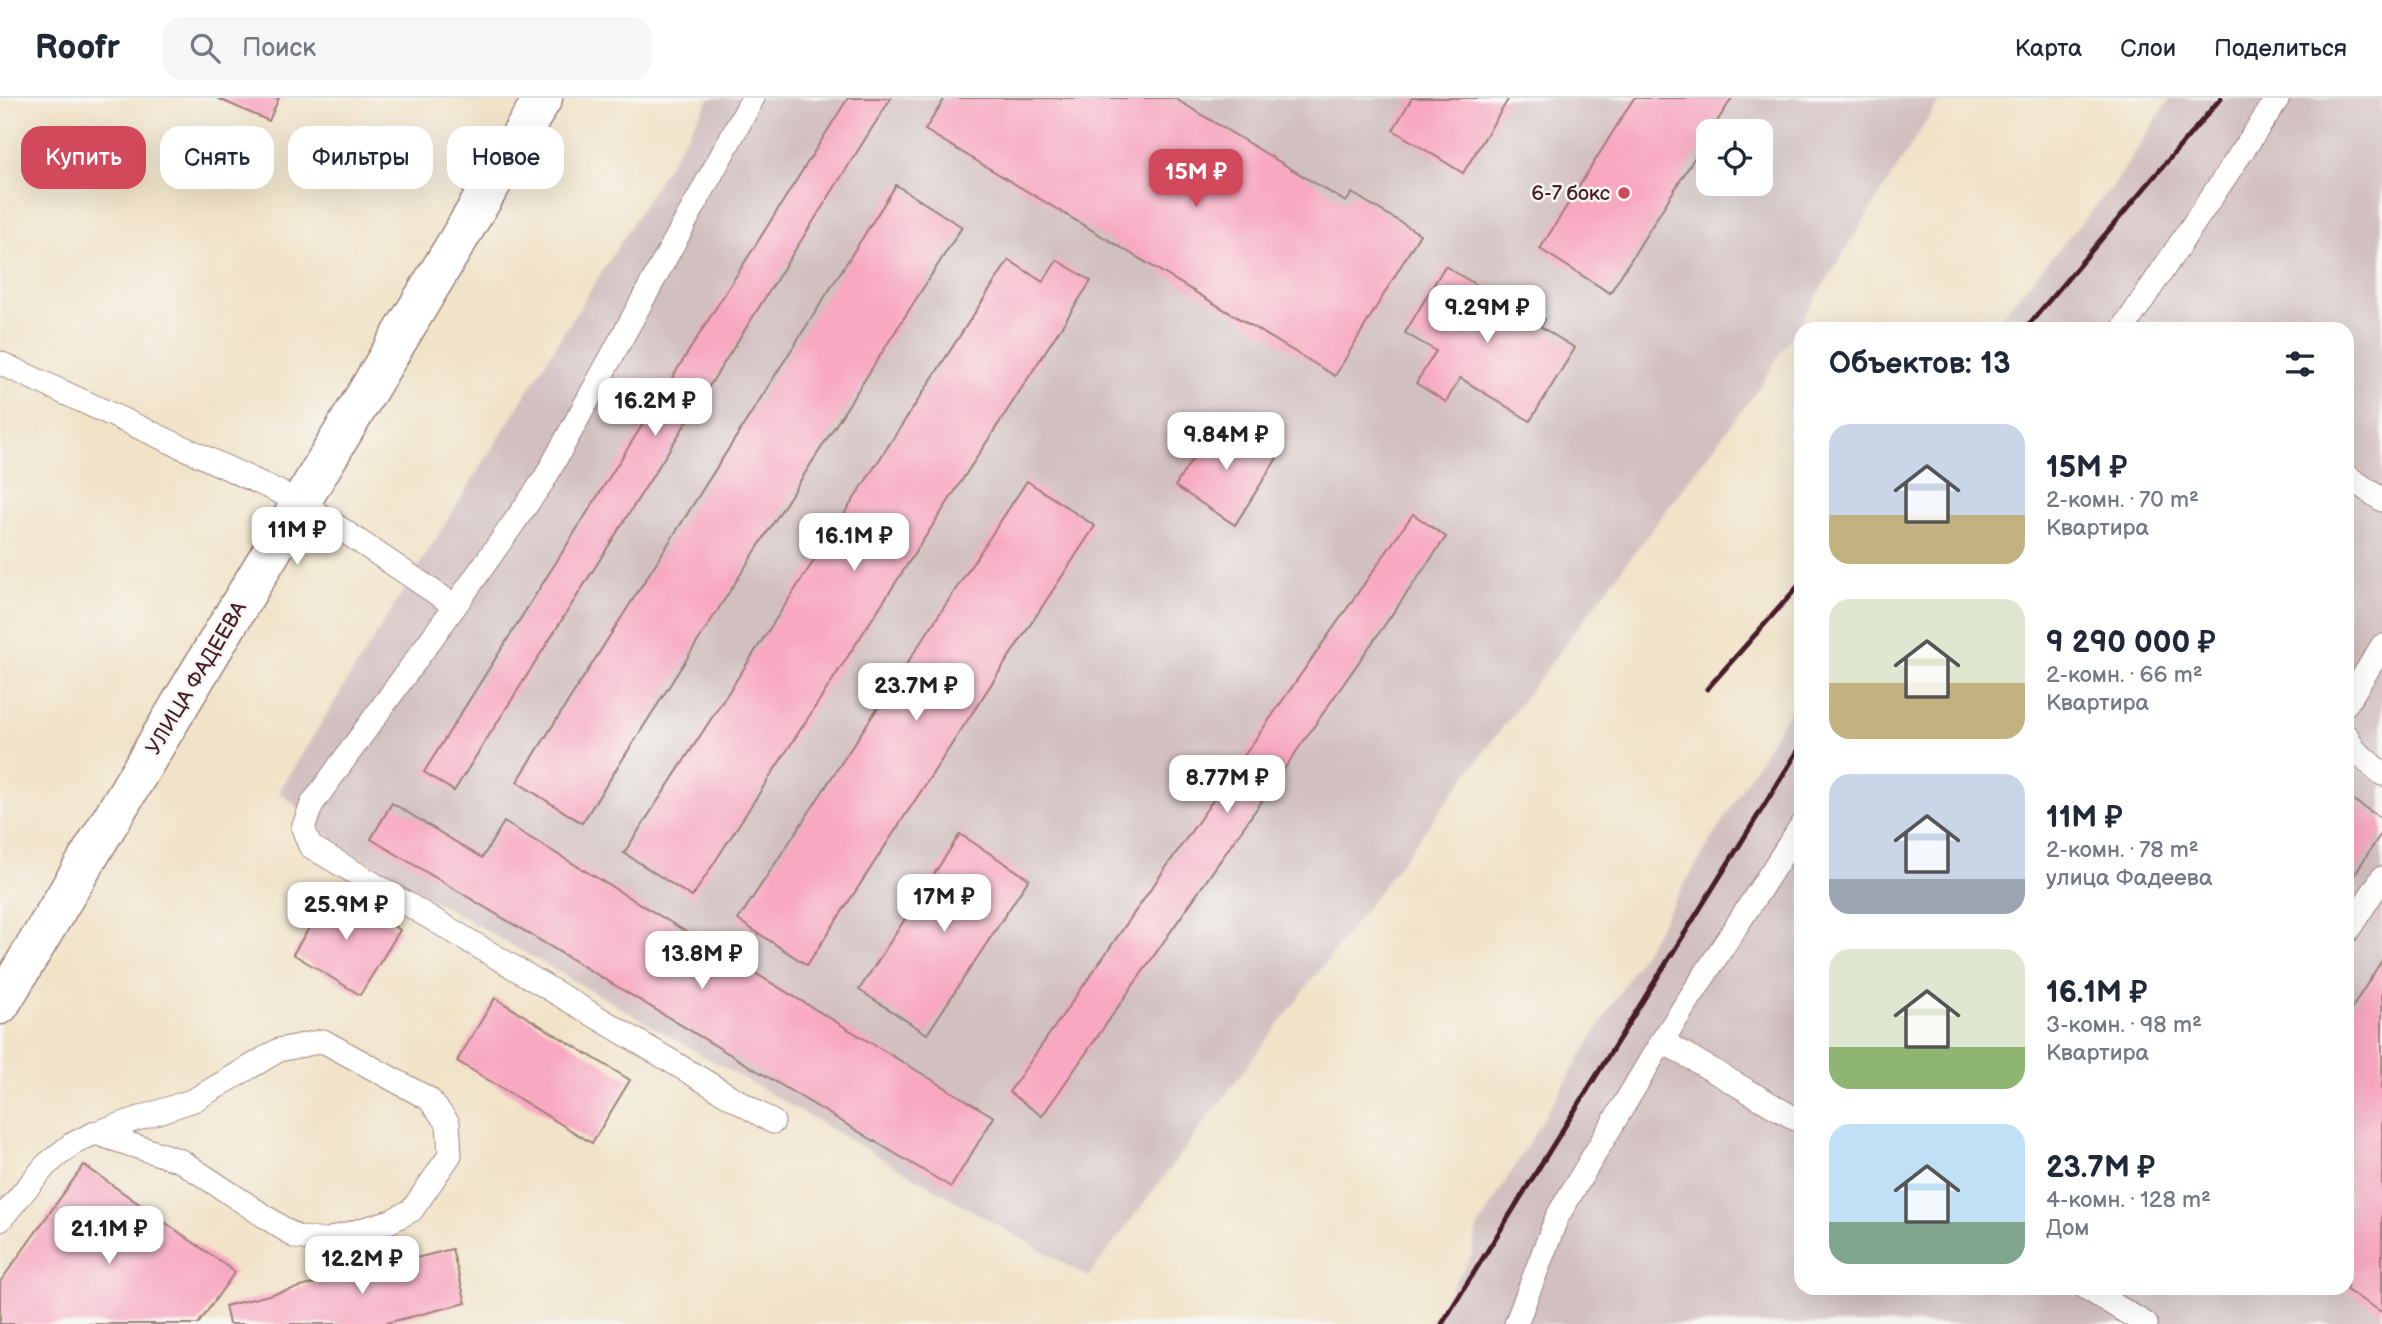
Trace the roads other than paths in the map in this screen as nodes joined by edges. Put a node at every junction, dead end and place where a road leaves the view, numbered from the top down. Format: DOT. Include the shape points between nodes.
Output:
graph roads {
  1 [pos="543,98"];
  2 [pos="753,98"];
  3 [pos="2278,98"];
  4 [pos="2129,322"];
  5 [pos="0,363"];
  6 [pos="2354,481"];
  7 [pos="2382,500"];
  8 [pos="301,502"];
  9 [pos="455,606"];
  10 [pos="2382,646"];
  11 [pos="2354,692"];
  12 [pos="2354,749"];
  13 [pos="2382,774"];
  14 [pos="1794,838"];
  15 [pos="2382,878"];
  16 [pos="2354,921"];
  17 [pos="0,1005"];
  18 [pos="1662,1041"];
  19 [pos="1794,1118"];
  20 [pos="773,1122"];
  21 [pos="95,1133"];
  22 [pos="0,1220"];
  23 [pos="2098,1295"];
  24 [pos="1516,1324"];
  25 [pos="2146,1324"];
  1 -- 8 [label="street, УЛИЦА ФАДЕЕВА"];
  2 -- 9 [label="lane" via="544,480"];
  3 -- 4 [label="lane"];
  5 -- 8 [label="lane"];
  6 -- 7 [label="lane"];
  8 -- 9 [label="lane"];
  8 -- 17 [label="street, УЛИЦА ФАДЕЕВА"];
  9 -- 20 [label="lane" via="312,804 303,828 310,846"];
  10 -- 11 [label="lane"];
  12 -- 13 [label="lane"];
  14 -- 18 [label="lane"];
  15 -- 16 [label="lane"];
  18 -- 19 [label="lane"];
  18 -- 24 [label="lane" via="1557,1217"];
  21 -- 21 [label="lane" via="181,1161 296,1237 324,1241 391,1222 412,1210 450,1154 448,1123 429,1099 323,1041 279,1050 194,1100"];
  21 -- 22 [label="lane" via="72,1144 46,1166"];
  23 -- 25 [label="lane"];
}
